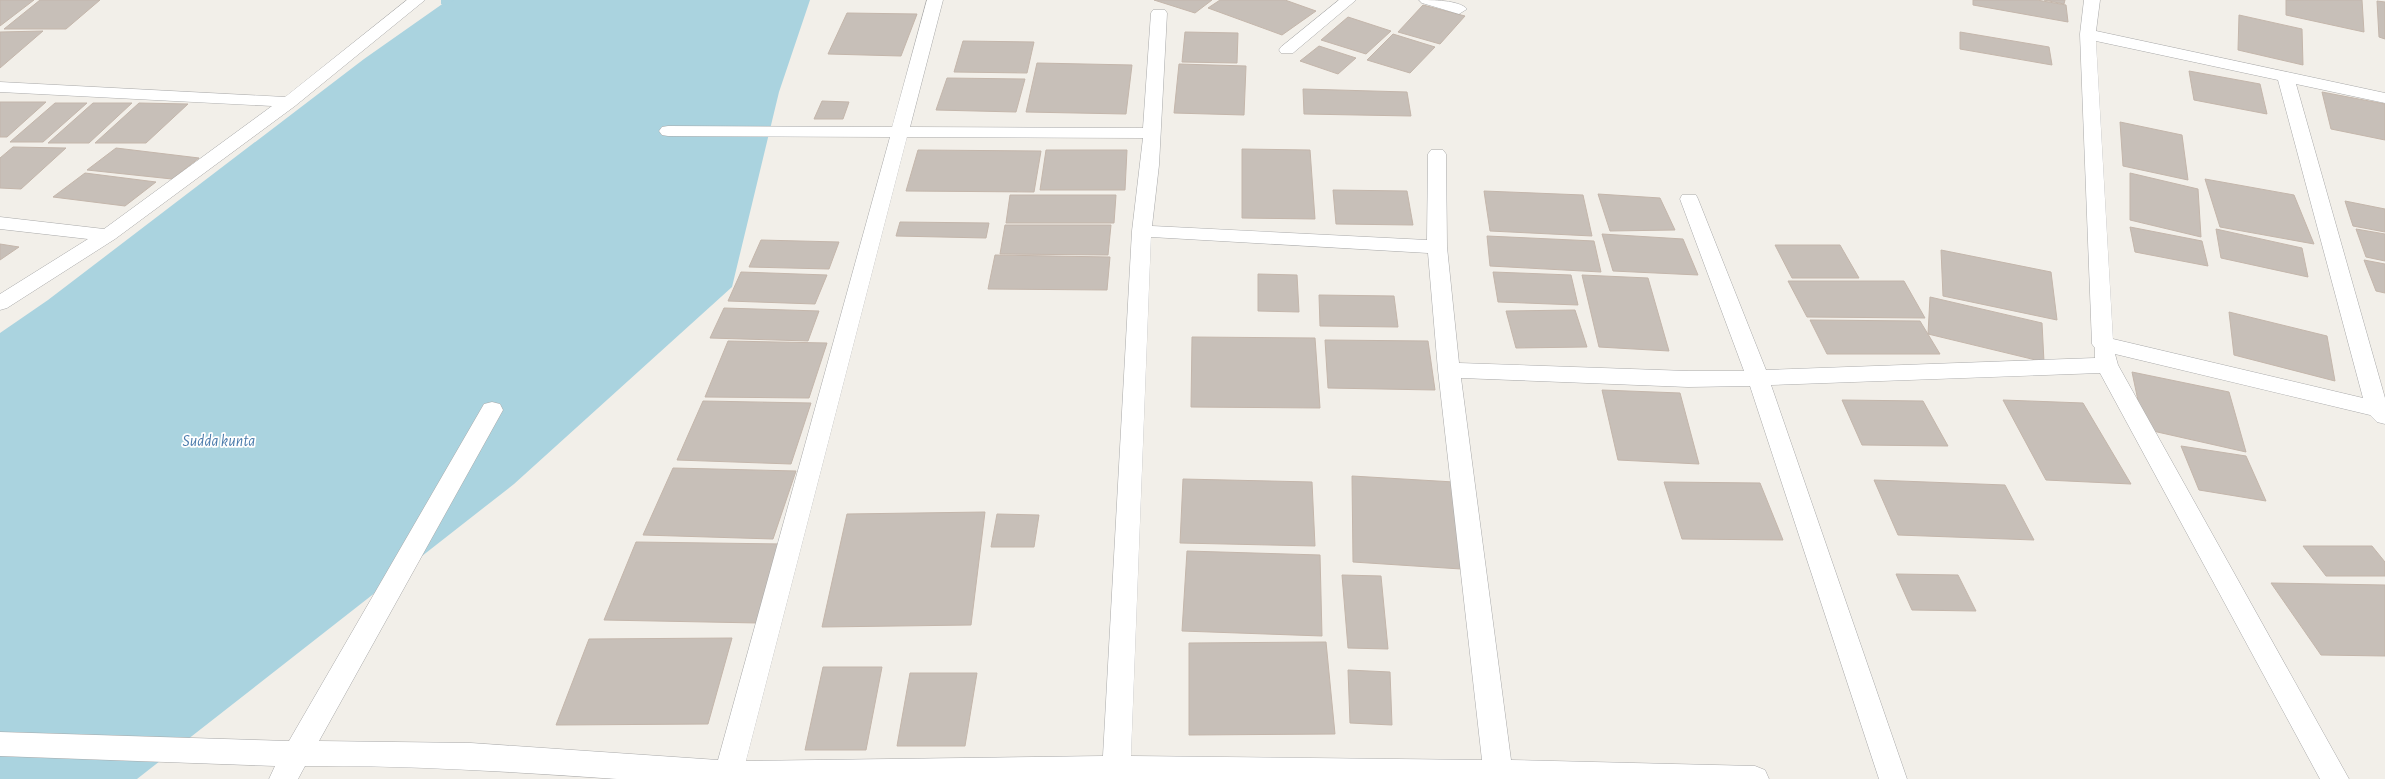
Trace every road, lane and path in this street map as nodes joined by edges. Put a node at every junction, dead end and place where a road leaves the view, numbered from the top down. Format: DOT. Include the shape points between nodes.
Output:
graph roads {
  1 [pos="417,0"];
  2 [pos="935,0"];
  3 [pos="1348,0"];
  4 [pos="1427,0"];
  5 [pos="2092,0"];
  6 [pos="1460,10"];
  7 [pos="1159,13"];
  8 [pos="2088,34"];
  9 [pos="1287,50"];
  10 [pos="2285,76"];
  11 [pos="0,88"];
  12 [pos="2385,98"];
  13 [pos="289,102"];
  14 [pos="668,132"];
  15 [pos="901,133"];
  16 [pos="1152,133"];
  17 [pos="1437,154"];
  18 [pos="1689,199"];
  19 [pos="0,223"];
  20 [pos="1142,231"];
  21 [pos="108,235"];
  22 [pos="1437,247"];
  23 [pos="0,302"];
  24 [pos="2105,354"];
  25 [pos="1448,370"];
  26 [pos="1758,378"];
  27 [pos="492,410"];
  28 [pos="2381,412"];
  29 [pos="0,744"];
  30 [pos="297,754"];
  31 [pos="1116,774"];
  32 [pos="728,776"];
  33 [pos="1498,776"];
  34 [pos="283,779"];
  35 [pos="1755,779"];
  36 [pos="1893,779"];
  37 [pos="2335,779"];
  1 -- 13 [label="street"];
  2 -- 15 [label="street"];
  3 -- 9 [label="street"];
  4 -- 6 [label="street"];
  5 -- 8 [label="street"];
  7 -- 16 [label="street"];
  8 -- 10 [label="street"];
  8 -- 24 [label="street"];
  10 -- 12 [label="street"];
  10 -- 28 [label="street"];
  11 -- 13 [label="street"];
  13 -- 21 [label="street"];
  14 -- 15 [label="street"];
  15 -- 16 [label="street"];
  15 -- 32 [label="street"];
  16 -- 20 [label="street"];
  17 -- 22 [label="street"];
  18 -- 26 [label="street"];
  19 -- 21 [label="street"];
  20 -- 22 [label="street"];
  20 -- 31 [label="street"];
  21 -- 23 [label="street"];
  22 -- 25 [label="street"];
  24 -- 26 [label="street"];
  24 -- 28 [label="street"];
  24 -- 37 [label="street"];
  25 -- 26 [label="street" via="1688,379"];
  25 -- 33 [label="street"];
  26 -- 36 [label="street"];
  27 -- 30 [label="street"];
  29 -- 30 [label="street"];
  30 -- 32 [label="street" via="470,756"];
  30 -- 34 [label="street"];
  31 -- 32 [label="street"];
  31 -- 33 [label="street"];
  33 -- 35 [label="street"];
}
